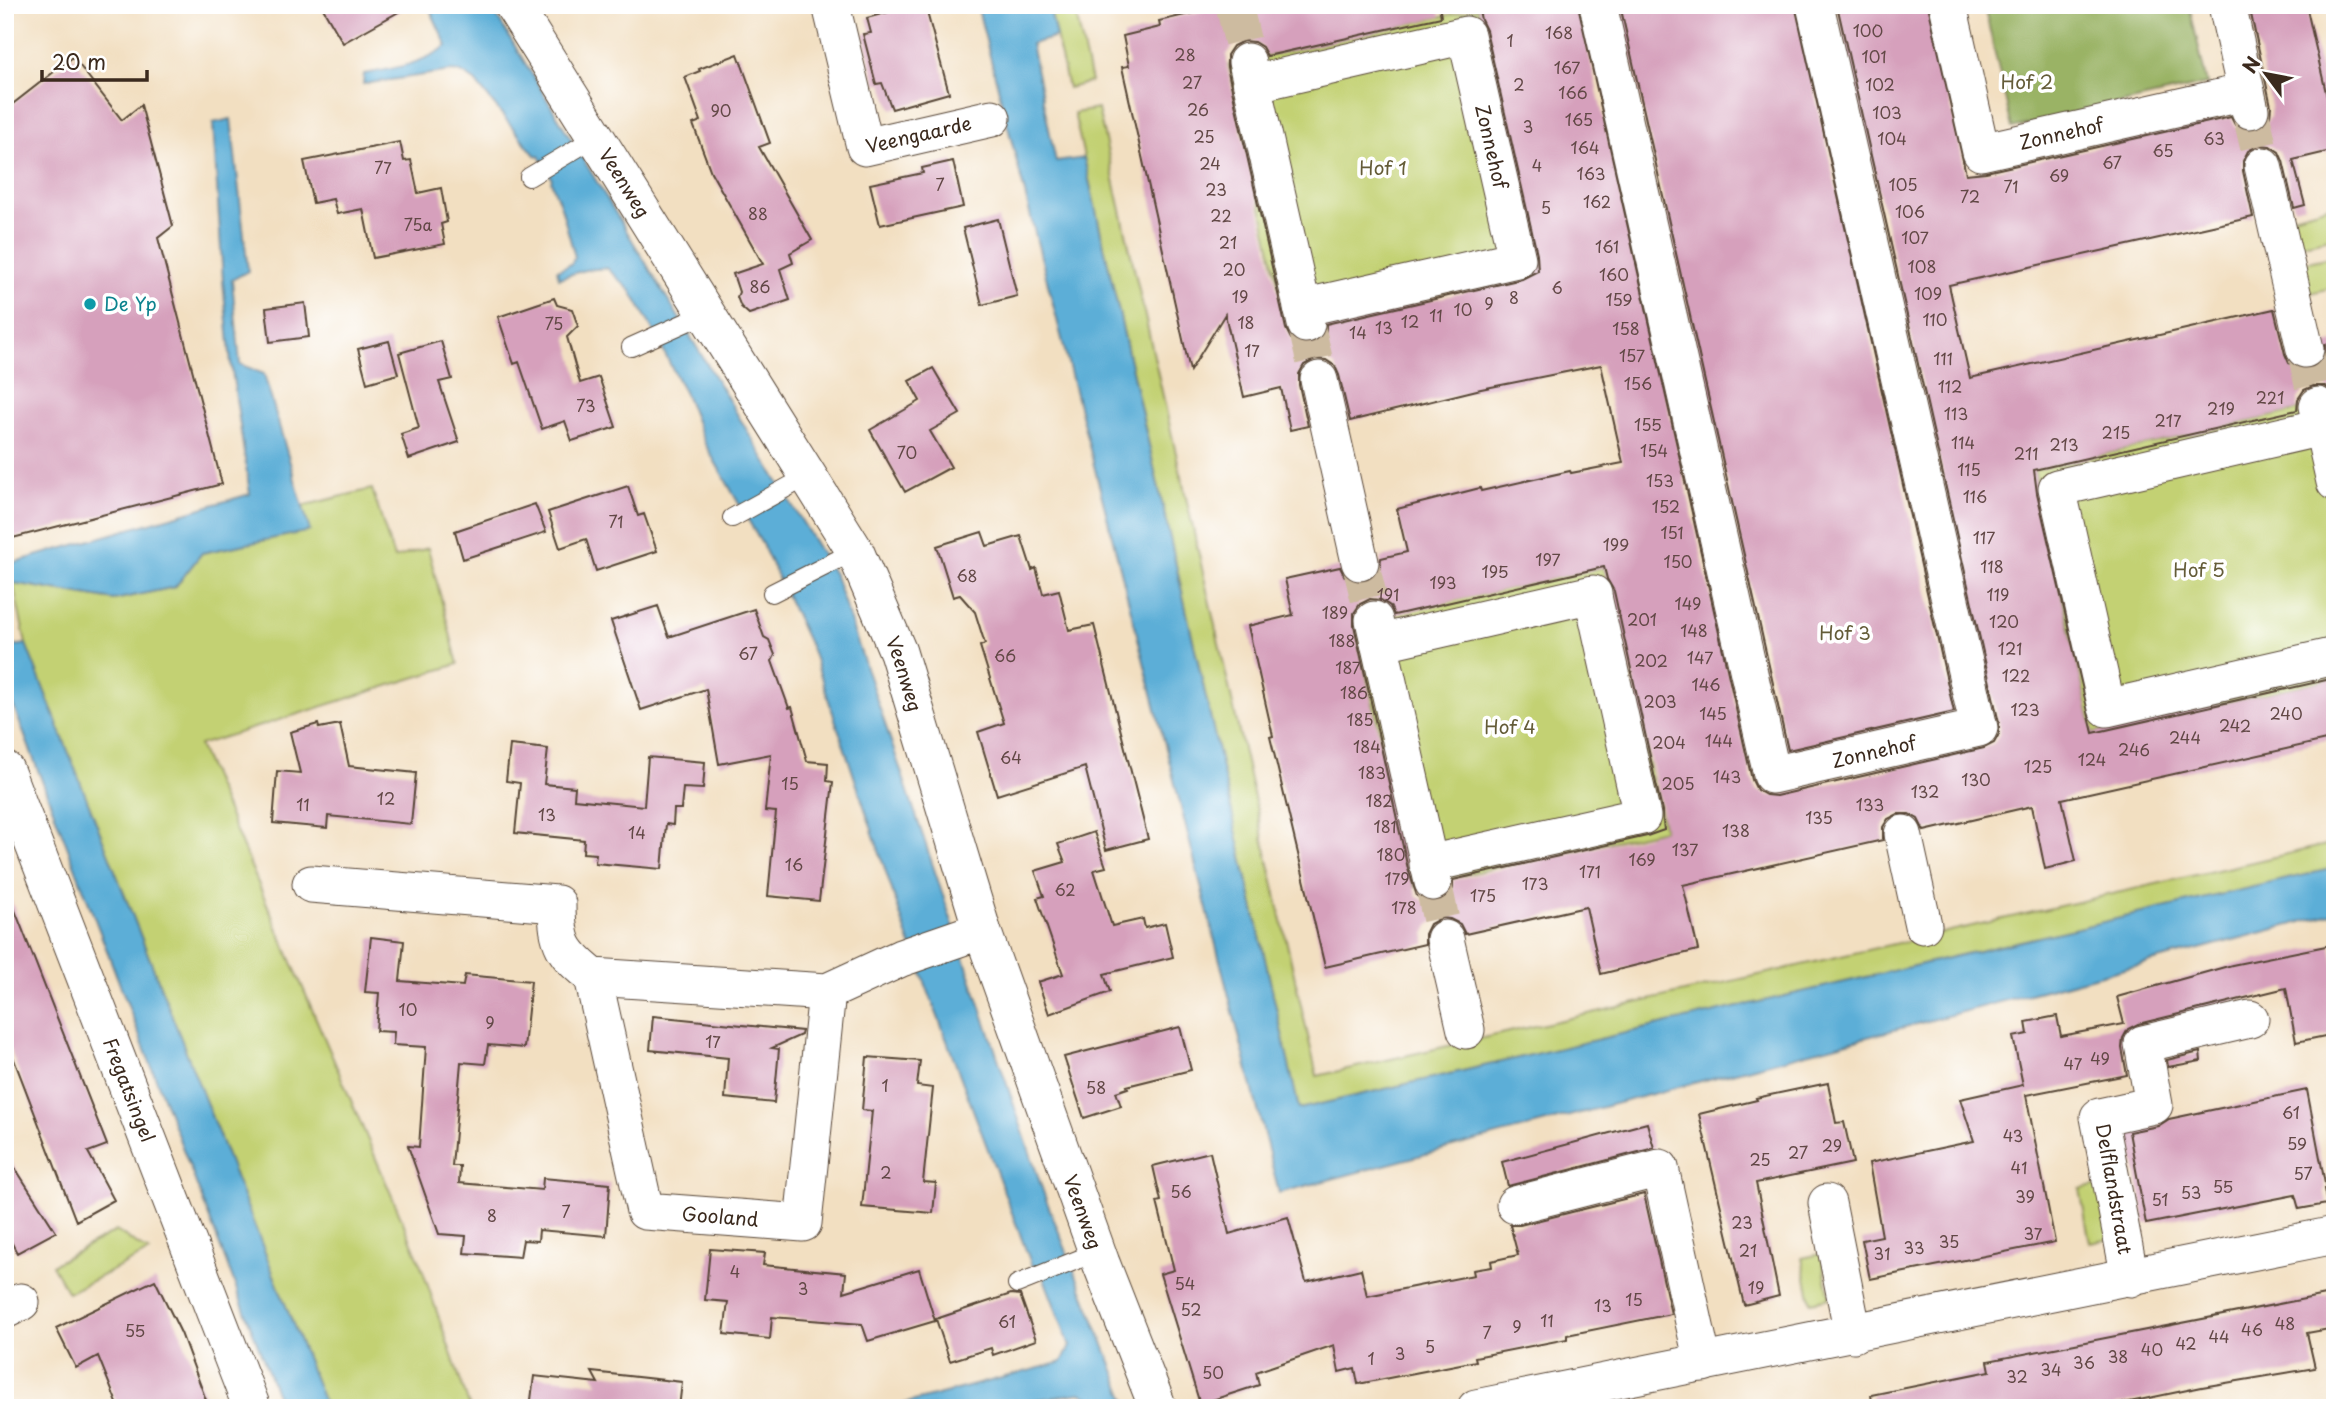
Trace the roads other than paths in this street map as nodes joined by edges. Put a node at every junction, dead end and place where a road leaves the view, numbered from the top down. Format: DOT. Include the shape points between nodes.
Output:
graph roads {
  1 [pos="513,5"];
  2 [pos="831,5"];
  3 [pos="1598,5"];
  4 [pos="1815,5"];
  5 [pos="1948,5"];
  6 [pos="2227,5"];
  7 [pos="992,118"];
  8 [pos="596,137"];
  9 [pos="2263,166"];
  10 [pos="529,177"];
  11 [pos="707,313"];
  12 [pos="1304,316"];
  13 [pos="631,347"];
  14 [pos="2305,349"];
  15 [pos="1319,380"];
  16 [pos="808,476"];
  17 [pos="2335,482"];
  18 [pos="732,518"];
  19 [pos="855,551"];
  20 [pos="1360,562"];
  21 [pos="772,593"];
  22 [pos="2335,656"];
  23 [pos="5,770"];
  24 [pos="1903,834"];
  25 [pos="1430,873"];
  26 [pos="312,884"];
  27 [pos="1923,925"];
  28 [pos="974,934"];
  29 [pos="1446,939"];
  30 [pos="593,977"];
  31 [pos="827,992"];
  32 [pos="2250,1019"];
  33 [pos="1466,1030"];
  34 [pos="1827,1203"];
  35 [pos="1515,1205"];
  36 [pos="2335,1235"];
  37 [pos="1097,1252"];
  38 [pos="2130,1278"];
  39 [pos="1017,1284"];
  40 [pos="1853,1334"];
  41 [pos="1703,1363"];
  42 [pos="253,1408"];
  43 [pos="1158,1408"];
  44 [pos="1476,1408"];
  1 -- 8 [label="street, Veenweg"];
  2 -- 7 [label="street, Veengaarde" via="865,148"];
  3 -- 4 [label="street, Zonnehof" via="1670,397 1772,775 1979,728 1904,344"];
  5 -- 6 [label="street, Zonnehof" via="1981,152 2248,101"];
  8 -- 10 [label="lane"];
  8 -- 11 [label="street, Veenweg"];
  9 -- 14 [label="street"];
  11 -- 13 [label="lane"];
  11 -- 16 [label="street, Veenweg"];
  12 -- 12 [label="street, Zonnehof" via="1517,259 1466,35 1250,72"];
  15 -- 20 [label="street"];
  16 -- 18 [label="lane"];
  16 -- 19 [label="street, Veenweg"];
  17 -- 22 [label="street" via="2320,416 2057,488 2107,708"];
  19 -- 21 [label="lane"];
  19 -- 28 [label="street, Veenweg" via="898,652"];
  23 -- 42 [label="street, Fregatsingel"];
  24 -- 27 [label="street"];
  25 -- 25 [label="street" via="1642,816 1593,594 1376,631"];
  26 -- 30 [label="street" via="556,904 557,930 569,957"];
  28 -- 31 [label="street" via="901,958"];
  28 -- 37 [label="street, Veenweg"];
  29 -- 33 [label="street"];
  30 -- 31 [label="street"];
  30 -- 31 [label="street, Gooland" via="645,1211 803,1223"];
  32 -- 38 [label="street, Delflandstraat" via="2143,1044 2154,1105 2099,1117"];
  34 -- 40 [label="street"];
  35 -- 41 [label="street" via="1660,1168"];
  36 -- 38 [label="street, Delflandstraat"];
  37 -- 39 [label="lane"];
  37 -- 43 [label="street, Veenweg"];
  38 -- 40 [label="street, Delflandstraat"];
  40 -- 41 [label="street, Delflandstraat"];
  41 -- 44 [label="street, Delflandstraat"];
}
